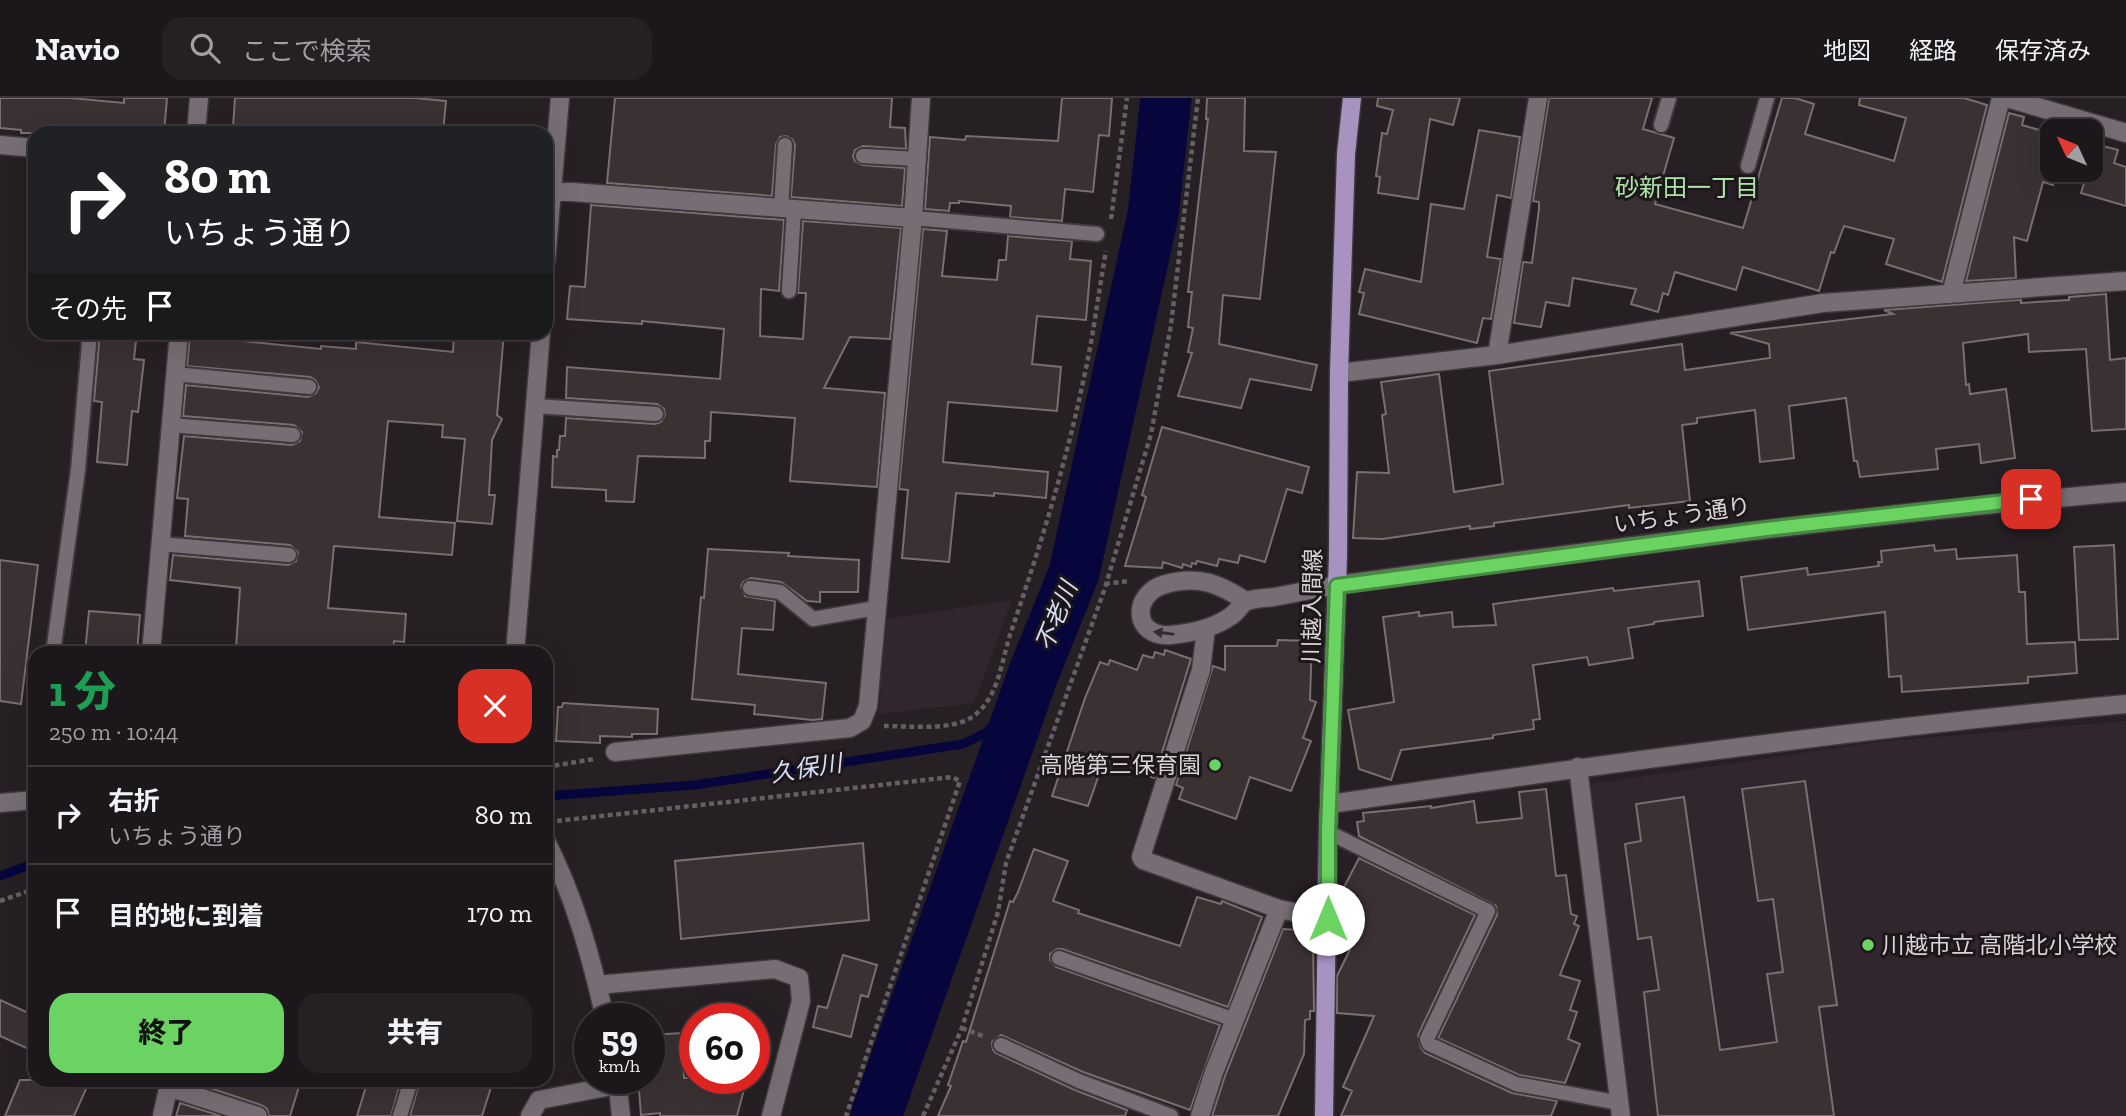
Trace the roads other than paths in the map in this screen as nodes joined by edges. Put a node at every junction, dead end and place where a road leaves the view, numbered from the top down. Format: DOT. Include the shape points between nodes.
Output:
graph roads {
  1 [pos="199,98"];
  2 [pos="560,98"];
  3 [pos="921,98"];
  4 [pos="1352,98"];
  5 [pos="1538,98"];
  6 [pos="1669,98"];
  7 [pos="1767,98"];
  8 [pos="2001,98"];
  9 [pos="2007,98"];
  10 [pos="1661,125"];
  11 [pos="197,126"];
  12 [pos="2126,132"];
  13 [pos="0,145"];
  14 [pos="785,145"];
  15 [pos="28,147"];
  16 [pos="863,156"];
  17 [pos="553,157"];
  18 [pos="917,159"];
  19 [pos="1748,166"];
  20 [pos="553,190"];
  21 [pos="788,209"];
  22 [pos="913,218"];
  23 [pos="1105,235"];
  24 [pos="2126,281"];
  25 [pos="789,292"];
  26 [pos="1951,294"];
  27 [pos="89,340"];
  28 [pos="178,340"];
  29 [pos="540,340"];
  30 [pos="1497,355"];
  31 [pos="1339,373"];
  32 [pos="175,374"];
  33 [pos="309,387"];
  34 [pos="535,406"];
  35 [pos="656,414"];
  36 [pos="170,425"];
  37 [pos="293,435"];
  38 [pos="2126,492"];
  39 [pos="160,544"];
  40 [pos="289,555"];
  41 [pos="1337,586"];
  42 [pos="750,588"];
  43 [pos="1246,601"];
  44 [pos="876,608"];
  45 [pos="1206,629"];
  46 [pos="54,646"];
  47 [pos="152,646"];
  48 [pos="516,646"];
  49 [pos="2126,704"];
  50 [pos="615,752"];
  51 [pos="1578,767"];
  52 [pos="28,801"];
  53 [pos="0,803"];
  54 [pos="1330,804"];
  55 [pos="1328,832"];
  56 [pos="553,854"];
  57 [pos="1279,909"];
  58 [pos="1328,919"];
  59 [pos="1059,958"];
  60 [pos="597,985"];
  61 [pos="601,1003"];
  62 [pos="1235,1020"];
  63 [pos="1001,1045"];
  64 [pos="168,1087"];
  65 [pos="180,1087"];
  66 [pos="409,1087"];
  67 [pos="574,1092"];
  68 [pos="618,1094"];
  69 [pos="1620,1109"];
  70 [pos="162,1116"];
  71 [pos="258,1116"];
  72 [pos="400,1116"];
  73 [pos="530,1116"];
  74 [pos="621,1116"];
  75 [pos="771,1116"];
  76 [pos="1171,1116"];
  77 [pos="1200,1116"];
  78 [pos="1324,1116"];
  1 -- 11 [label="street"];
  2 -- 17 [label="street"];
  3 -- 18 [label="street"];
  4 -- 31 [label="main road, 川越入間線"];
  5 -- 30 [label="street"];
  6 -- 10 [label="lane"];
  7 -- 19 [label="lane"];
  8 -- 26 [label="street"];
  9 -- 12 [label="street"];
  13 -- 15 [label="street"];
  14 -- 21 [label="lane"];
  16 -- 18 [label="lane"];
  18 -- 22 [label="street"];
  20 -- 21 [label="street"];
  21 -- 22 [label="street"];
  21 -- 25 [label="lane"];
  22 -- 23 [label="lane"];
  22 -- 44 [label="street"];
  24 -- 26 [label="street"];
  26 -- 30 [label="street" via="1823,303"];
  27 -- 46 [label="lane" via="78,470"];
  28 -- 32 [label="street"];
  29 -- 34 [label="street"];
  30 -- 31 [label="street"];
  31 -- 41 [label="main road, 川越入間線"];
  32 -- 33 [label="lane"];
  32 -- 36 [label="street"];
  34 -- 35 [label="lane"];
  34 -- 48 [label="street"];
  36 -- 37 [label="lane"];
  36 -- 39 [label="street"];
  38 -- 41 [label="street, いちょう通り" via="1984,503"];
  39 -- 40 [label="lane"];
  39 -- 47 [label="street"];
  41 -- 43 [label="street, いちょう通り"];
  41 -- 54 [label="main road, 川越入間線"];
  42 -- 44 [label="lane" via="780,592 813,619"];
  43 -- 45 [label="street, いちょう通り" via="1231,616"];
  45 -- 43 [label="street, いちょう通り, one-way" via="1167,635 1148,629 1140,611 1144,598 1165,584 1203,580"];
  44 -- 50 [label="street" via="868,706 862,721 850,729"];
  45 -- 57 [label="street" via="1201,670 1141,857"];
  49 -- 51 [label="street" via="1825,735"];
  51 -- 54 [label="street"];
  51 -- 69 [label="street"];
  52 -- 53 [label="street"];
  54 -- 55 [label="main road, 川越入間線"];
  55 -- 58 [label="main road, 川越入間線"];
  55 -- 69 [label="lane" via="1488,911 1427,1039 1429,1044 1516,1084"];
  56 -- 60 [label="street" via="579,916"];
  57 -- 58 [label="street"];
  57 -- 62 [label="street"];
  58 -- 78 [label="main road, 川越入間線"];
  59 -- 62 [label="lane"];
  60 -- 61 [label="street"];
  60 -- 75 [label="street" via="775,970 799,978 801,1001"];
  62 -- 77 [label="street"];
  63 -- 76 [label="lane"];
  64 -- 70 [label="street"];
  65 -- 71 [label="street"];
  66 -- 72 [label="lane"];
  67 -- 73 [label="street" via="539,1101"];
  68 -- 74 [label="street"];
}
